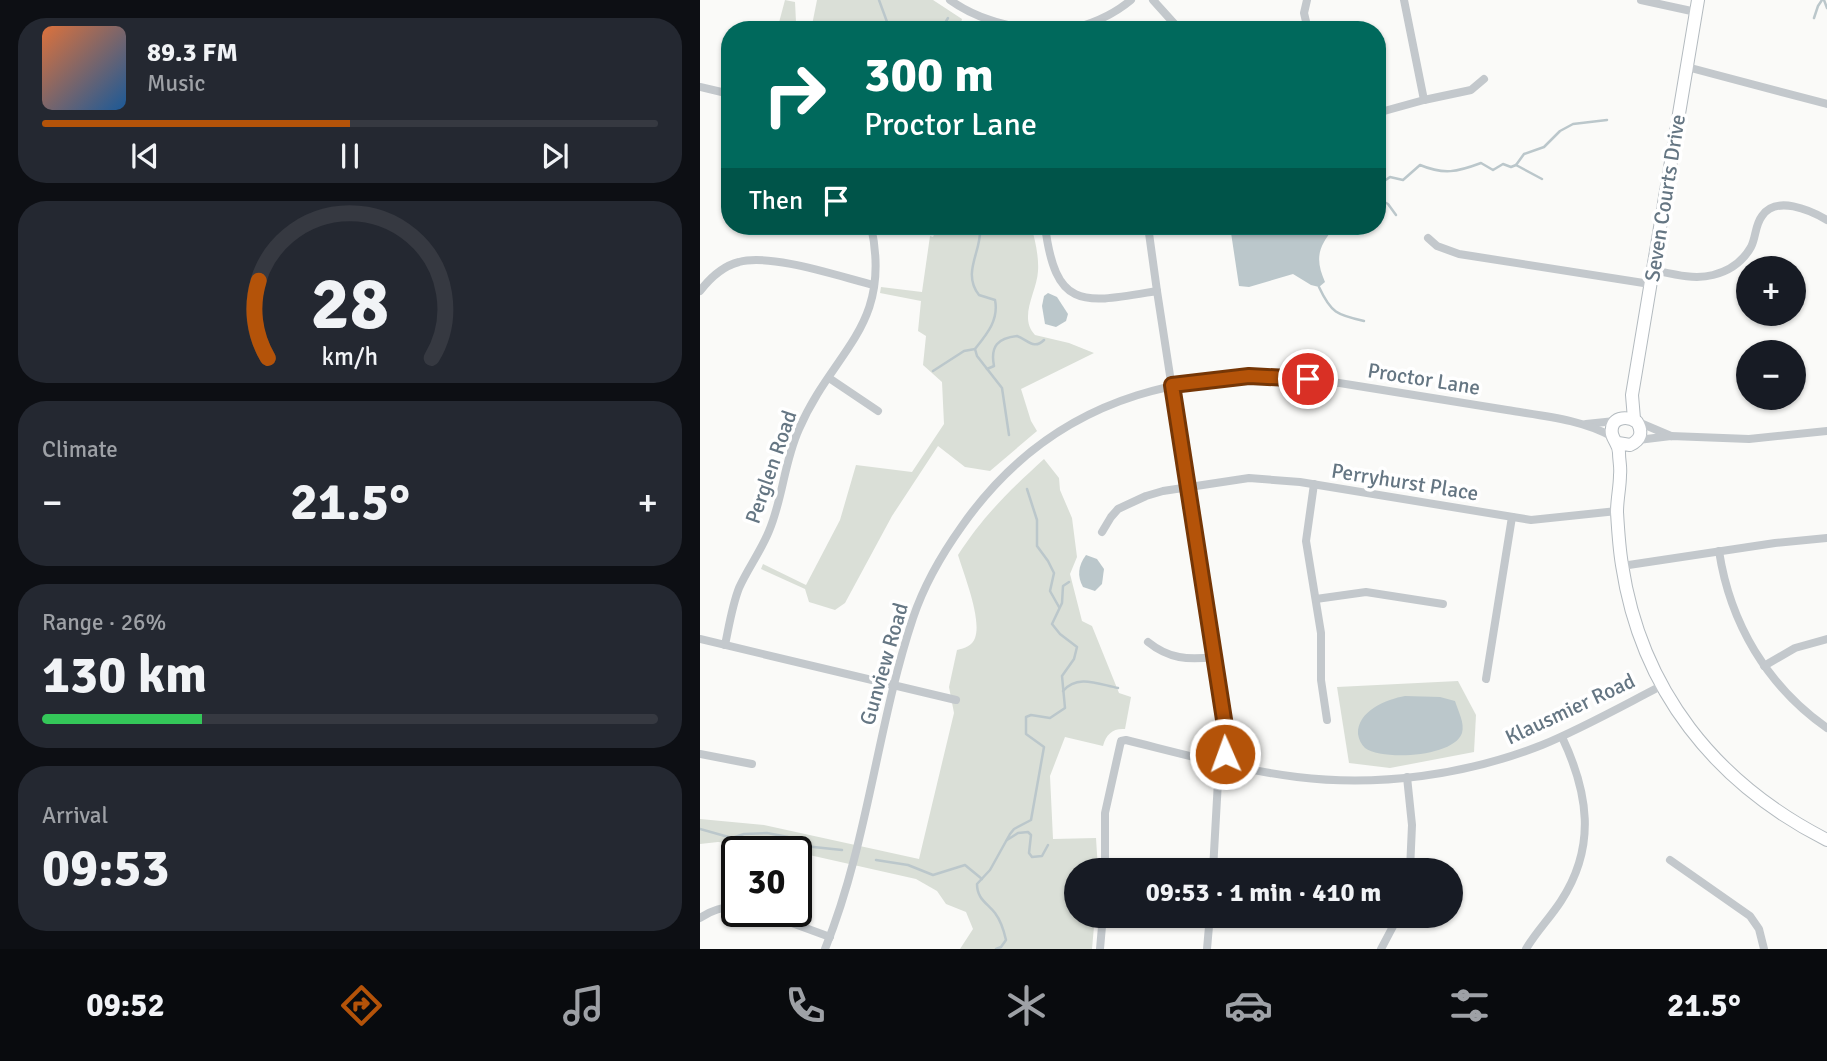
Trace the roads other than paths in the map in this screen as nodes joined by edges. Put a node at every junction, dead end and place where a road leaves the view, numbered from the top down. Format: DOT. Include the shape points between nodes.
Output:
graph roads {
  1 [pos="950,0"];
  2 [pos="1131,0"];
  3 [pos="1153,0"];
  4 [pos="1307,0"];
  5 [pos="1404,0"];
  6 [pos="1641,0"];
  7 [pos="1697,6"];
  8 [pos="992,21"];
  9 [pos="1096,21"];
  10 [pos="1172,21"];
  11 [pos="1306,21"];
  12 [pos="1687,67"];
  13 [pos="1484,79"];
  14 [pos="700,87"];
  15 [pos="721,92"];
  16 [pos="1424,100"];
  17 [pos="1827,104"];
  18 [pos="1386,111"];
  19 [pos="1827,220"];
  20 [pos="872,235"];
  21 [pos="1047,235"];
  22 [pos="1149,235"];
  23 [pos="1428,238"];
  24 [pos="1653,270"];
  25 [pos="1650,284"];
  26 [pos="874,285"];
  27 [pos="700,291"];
  28 [pos="1157,291"];
  29 [pos="829,378"];
  30 [pos="1172,385"];
  31 [pos="878,411"];
  32 [pos="1628,419"];
  33 [pos="1585,424"];
  34 [pos="1827,431"];
  35 [pos="1671,436"];
  36 [pos="1625,441"];
  37 [pos="1314,484"];
  38 [pos="1188,488"];
  39 [pos="1617,511"];
  40 [pos="1512,517"];
  41 [pos="1102,532"];
  42 [pos="1827,538"];
  43 [pos="1719,551"];
  44 [pos="1622,566"];
  45 [pos="1316,599"];
  46 [pos="1443,604"];
  47 [pos="700,639"];
  48 [pos="1827,639"];
  49 [pos="1148,642"];
  50 [pos="725,645"];
  51 [pos="1214,657"];
  52 [pos="1764,666"];
  53 [pos="1486,679"];
  54 [pos="894,685"];
  55 [pos="1661,686"];
  56 [pos="956,700"];
  57 [pos="1327,720"];
  58 [pos="1827,727"];
  59 [pos="1562,737"];
  60 [pos="700,754"];
  61 [pos="752,764"];
  62 [pos="1222,764"];
  63 [pos="1407,778"];
  64 [pos="1827,840"];
  65 [pos="1105,858"];
  66 [pos="1214,858"];
  67 [pos="1411,858"];
  68 [pos="1670,860"];
  69 [pos="721,908"];
  70 [pos="700,918"];
  71 [pos="803,927"];
  72 [pos="1102,928"];
  73 [pos="1209,928"];
  74 [pos="1392,928"];
  75 [pos="830,937"];
  76 [pos="825,949"];
  77 [pos="1100,949"];
  78 [pos="1207,949"];
  79 [pos="1381,949"];
  80 [pos="1526,949"];
  81 [pos="1764,949"];
  1 -- 8 [label="street"];
  2 -- 9 [label="street"];
  3 -- 10 [label="street"];
  4 -- 11 [label="street"];
  5 -- 16 [label="street"];
  6 -- 7 [label="street"];
  7 -- 12 [label="street, Seven Courts Drive"];
  12 -- 17 [label="street"];
  12 -- 24 [label="street, Seven Courts Drive"];
  13 -- 16 [label="street" via="1471,90"];
  14 -- 15 [label="street"];
  16 -- 18 [label="street"];
  19 -- 24 [label="street" via="1794,207 1776,206 1762,215 1750,248 1731,268 1701,277"];
  20 -- 26 [label="street, Perglen Road"];
  21 -- 28 [label="street" via="1054,270 1075,295 1111,299"];
  22 -- 28 [label="street"];
  23 -- 25 [label="street" via="1450,252"];
  24 -- 25 [label="street, Seven Courts Drive"];
  25 -- 32 [label="street, Seven Courts Drive"];
  26 -- 27 [label="street" via="755,259 727,267"];
  26 -- 29 [label="street, Perglen Road" via="860,332"];
  28 -- 30 [label="street"];
  29 -- 31 [label="street"];
  29 -- 50 [label="street, Perglen Road" via="792,446 769,532 739,588"];
  30 -- 33 [label="street, Proctor Lane" via="1249,376 1297,378"];
  30 -- 38 [label="street"];
  30 -- 54 [label="street, Gunview Road" via="1123,399 1063,430 1013,467 988,493 950,542 922,595"];
  32 -- 33 [label="street, Proctor Lane"];
  32 -- 35 [label="street, Proctor Lane"];
  32 -- 36 [label="street, Seven Courts Drive" via="1612,429"];
  32 -- 36 [label="street" via="1641,433"];
  33 -- 36 [label="street, Proctor Lane"];
  34 -- 35 [label="street, Proctor Lane" via="1749,439"];
  35 -- 36 [label="street, Proctor Lane"];
  36 -- 39 [label="street"];
  37 -- 38 [label="street, Perryhurst Place" via="1249,478"];
  37 -- 40 [label="street, Perryhurst Place"];
  37 -- 45 [label="street" via="1306,541"];
  38 -- 41 [label="street, Perryhurst Place" via="1130,502 1111,517"];
  38 -- 51 [label="street"];
  39 -- 40 [label="street, Perryhurst Place" via="1540,520"];
  39 -- 44 [label="street"];
  40 -- 53 [label="street"];
  42 -- 43 [label="street"];
  43 -- 44 [label="street"];
  43 -- 52 [label="street" via="1733,610"];
  44 -- 55 [label="street" via="1639,636"];
  45 -- 46 [label="street" via="1366,592"];
  45 -- 57 [label="street"];
  47 -- 50 [label="street"];
  48 -- 52 [label="street" via="1795,648"];
  49 -- 51 [label="street" via="1175,658"];
  50 -- 54 [label="street"];
  51 -- 62 [label="street" via="1226,739"];
  52 -- 58 [label="street" via="1790,697"];
  54 -- 56 [label="street"];
  54 -- 75 [label="street, Gunview Road"];
  55 -- 59 [label="street, Klausmier Road"];
  55 -- 64 [label="street" via="1688,727 1728,773 1776,811"];
  59 -- 63 [label="street, Klausmier Road" via="1501,759"];
  59 -- 80 [label="street" via="1582,787 1583,844 1568,890"];
  60 -- 61 [label="street"];
  62 -- 63 [label="street, Klausmier Road" via="1319,779"];
  62 -- 65 [label="street, Klausmier Road" via="1121,741 1107,804"];
  62 -- 66 [label="street"];
  63 -- 67 [label="street"];
  68 -- 81 [label="street" via="1744,911 1759,929"];
  69 -- 70 [label="street"];
  71 -- 75 [label="street"];
  72 -- 77 [label="street"];
  73 -- 78 [label="street"];
  74 -- 79 [label="street"];
  75 -- 76 [label="street, Gunview Road"];
}
